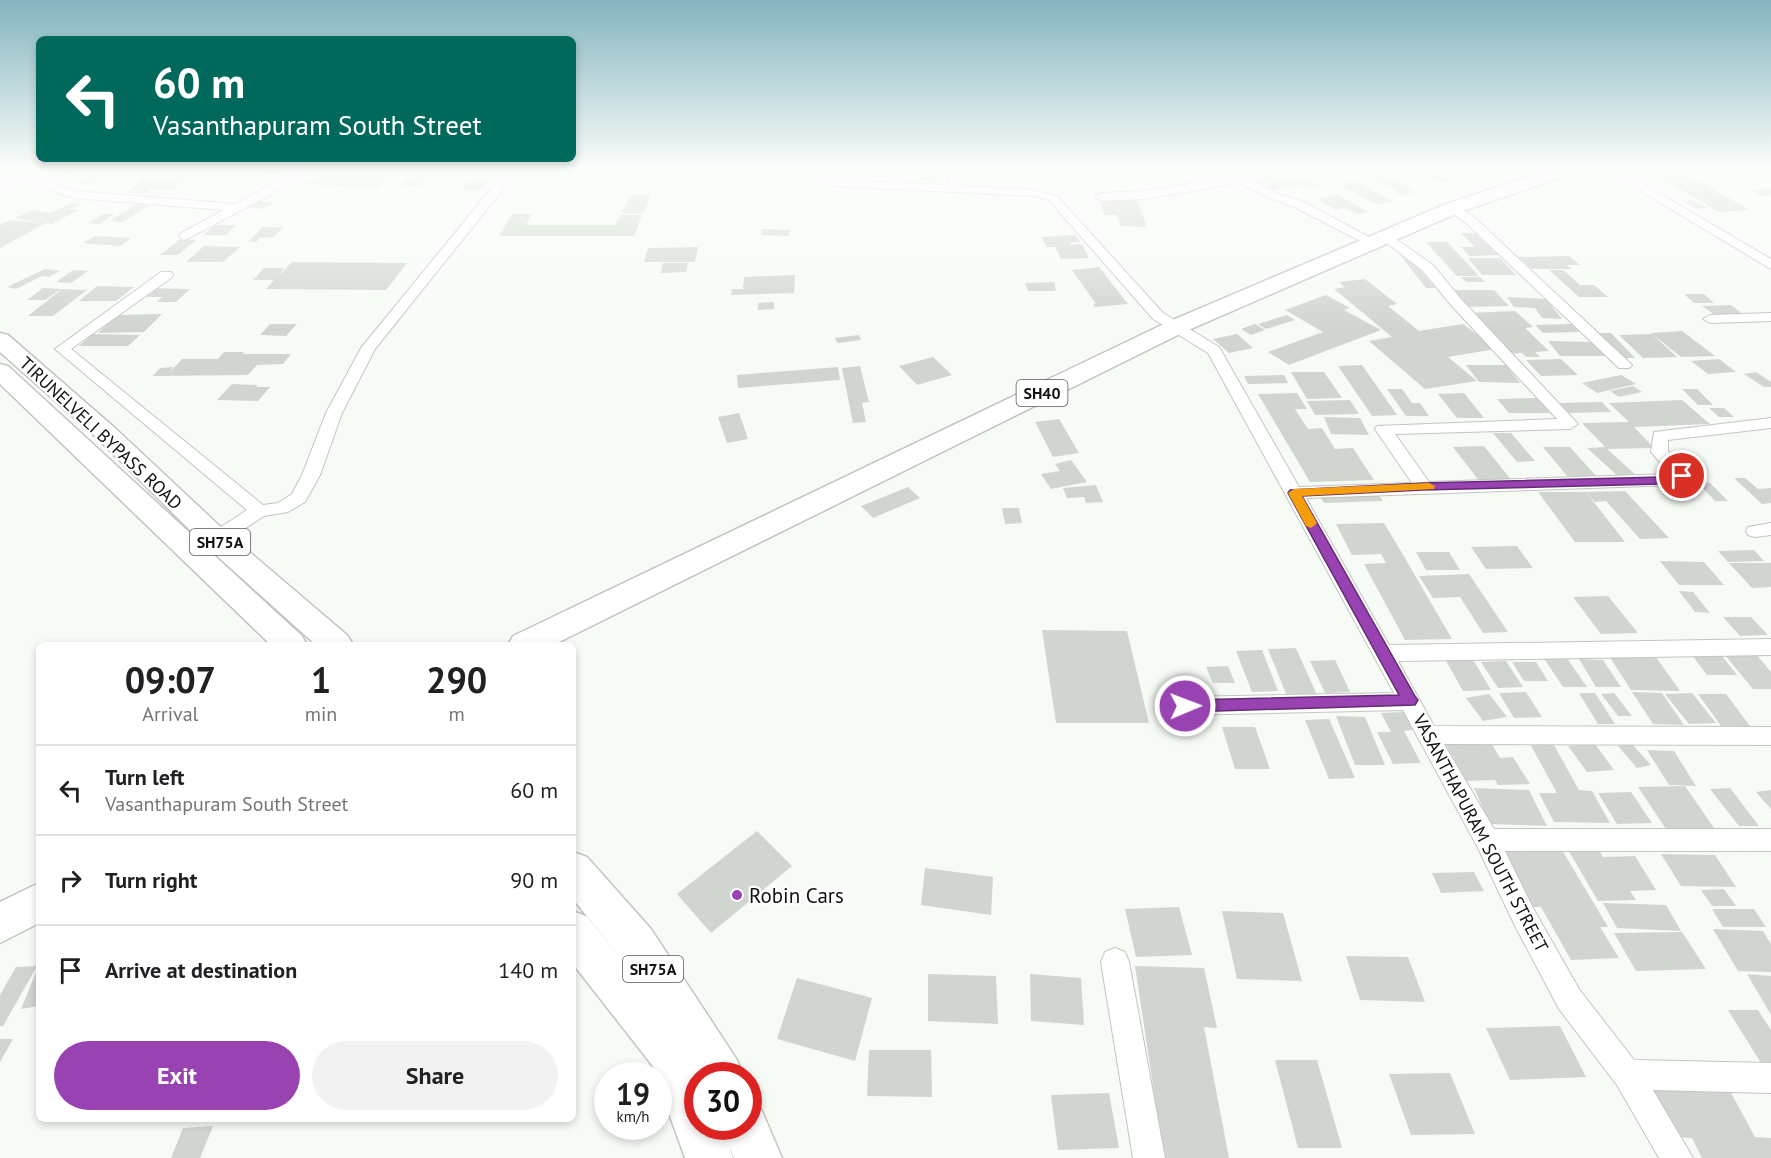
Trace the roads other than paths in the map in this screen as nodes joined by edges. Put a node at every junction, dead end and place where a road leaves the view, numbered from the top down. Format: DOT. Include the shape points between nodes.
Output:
graph roads {
  1 [pos="211,222"];
  2 [pos="470,222"];
  3 [pos="1074,222"];
  4 [pos="1340,222"];
  5 [pos="1421,222"];
  6 [pos="1472,222"];
  7 [pos="1699,222"];
  8 [pos="185,236"];
  9 [pos="1381,240"];
  10 [pos="1771,265"];
  11 [pos="166,275"];
  12 [pos="1771,316"];
  13 [pos="1710,319"];
  14 [pos="1176,327"];
  15 [pos="0,340"];
  16 [pos="1624,365"];
  17 [pos="0,372"];
  18 [pos="1771,423"];
  19 [pos="1423,486"];
  20 [pos="1294,493"];
  21 [pos="259,511"];
  22 [pos="216,539"];
  23 [pos="288,642"];
  24 [pos="334,642"];
  25 [pos="530,642"];
  26 [pos="1771,647"];
  27 [pos="1382,653"];
  28 [pos="1410,700"];
  29 [pos="1185,706"];
  30 [pos="1427,735"];
  31 [pos="1771,736"];
  32 [pos="1488,840"];
  33 [pos="1771,840"];
  34 [pos="576,873"];
  35 [pos="36,904"];
  36 [pos="0,923"];
  37 [pos="576,935"];
  38 [pos="1115,962"];
  39 [pos="712,1062"];
  40 [pos="1627,1075"];
  41 [pos="1771,1078"];
  42 [pos="684,1090"];
  43 [pos="703,1140"];
  44 [pos="750,1140"];
  45 [pos="710,1158"];
  46 [pos="758,1158"];
  47 [pos="1149,1158"];
  48 [pos="1677,1158"];
  1 -- 8 [label="street"];
  2 -- 21 [label="street" via="368,348 334,413 299,498 282,508"];
  3 -- 14 [label="street, VASANTHAPURAM SOUTH STREET" via="1158,316"];
  4 -- 9 [label="street"];
  5 -- 9 [label="main road, SH40"];
  6 -- 16 [label="street"];
  7 -- 10 [label="street"];
  9 -- 14 [label="main road, SH40"];
  9 -- 19 [label="street" via="1428,268 1570,424 1383,429"];
  11 -- 21 [label="street" via="62,349"];
  12 -- 13 [label="street"];
  14 -- 20 [label="street, VASANTHAPURAM SOUTH STREET" via="1214,350"];
  14 -- 25 [label="main road, SH40"];
  15 -- 22 [label="main road, TIRUNELVELI BYPASS ROAD / SH75A" via="107,434"];
  17 -- 23 [label="main road, TIRUNELVELI BYPASS ROAD"];
  18 -- 19 [label="street" via="1660,436 1659,452 1682,476 1677,479"];
  19 -- 20 [label="street"];
  20 -- 27 [label="street, VASANTHAPURAM SOUTH STREET"];
  21 -- 22 [label="street"];
  22 -- 24 [label="main road, TIRUNELVELI BYPASS ROAD / SH75A"];
  26 -- 27 [label="street"];
  27 -- 28 [label="street, VASANTHAPURAM SOUTH STREET"];
  28 -- 29 [label="street"];
  28 -- 30 [label="street, VASANTHAPURAM SOUTH STREET"];
  30 -- 31 [label="street"];
  30 -- 32 [label="street, VASANTHAPURAM SOUTH STREET"];
  32 -- 33 [label="street"];
  32 -- 40 [label="street, VASANTHAPURAM SOUTH STREET" via="1569,999"];
  34 -- 39 [label="main road, SH75A" via="636,943"];
  35 -- 36 [label="main road"];
  37 -- 42 [label="main road" via="669,1051"];
  38 -- 47 [label="street"];
  40 -- 41 [label="street"];
  40 -- 48 [label="street, VASANTHAPURAM SOUTH STREET"];
  43 -- 45 [label="main road"];
  44 -- 46 [label="main road"];
}
